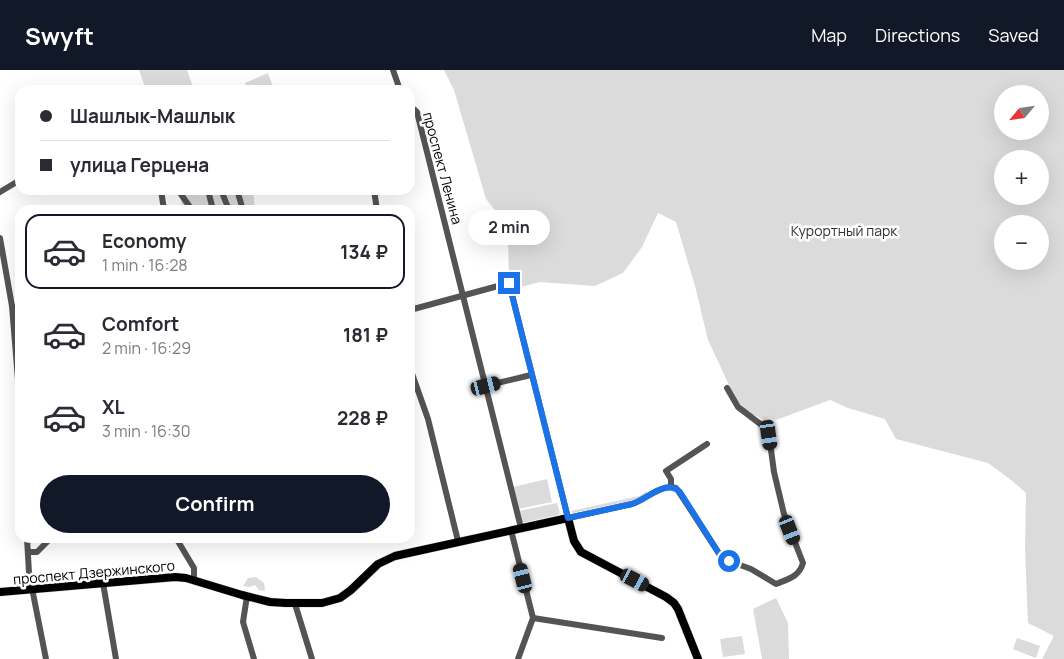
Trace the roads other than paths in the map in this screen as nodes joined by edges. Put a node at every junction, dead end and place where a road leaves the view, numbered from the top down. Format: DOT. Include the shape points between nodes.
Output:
graph roads {
  1 [pos="393,70"];
  2 [pos="398,85"];
  3 [pos="415,110"];
  4 [pos="15,183"];
  5 [pos="0,192"];
  6 [pos="0,238"];
  7 [pos="463,295"];
  8 [pos="12,306"];
  9 [pos="415,309"];
  10 [pos="15,310"];
  11 [pos="15,343"];
  12 [pos="531,374"];
  13 [pos="415,382"];
  14 [pos="486,386"];
  15 [pos="728,388"];
  16 [pos="706,444"];
  17 [pos="671,487"];
  18 [pos="568,518"];
  19 [pos="521,528"];
  20 [pos="511,530"];
  21 [pos="458,541"];
  22 [pos="28,543"];
  23 [pos="46,543"];
  24 [pos="179,543"];
  25 [pos="28,552"];
  26 [pos="194,580"];
  27 [pos="103,583"];
  28 [pos="32,589"];
  29 [pos="0,592"];
  30 [pos="247,596"];
  31 [pos="295,604"];
  32 [pos="532,618"];
  33 [pos="662,638"];
  34 [pos="46,659"];
  35 [pos="116,659"];
  36 [pos="254,659"];
  37 [pos="312,659"];
  38 [pos="518,659"];
  39 [pos="698,659"];
  1 -- 2 [label="street"];
  3 -- 7 [label="street, проспект Ленина"];
  4 -- 5 [label="street"];
  6 -- 8 [label="street"];
  7 -- 9 [label="street"];
  7 -- 12 [label="street" via="509,283"];
  7 -- 14 [label="street, проспект Ленина"];
  8 -- 10 [label="street"];
  8 -- 11 [label="street"];
  12 -- 14 [label="street"];
  12 -- 18 [label="street"];
  13 -- 21 [label="street" via="428,419"];
  14 -- 19 [label="street, проспект Ленина"];
  15 -- 17 [label="street" via="738,407 763,426 769,435 782,507 803,563 801,570 776,584 720,555 680,492"];
  16 -- 17 [label="street" via="666,470"];
  17 -- 18 [label="street, проспект Дзержинского" via="632,504"];
  18 -- 19 [label="main road, проспект Дзержинского"];
  18 -- 39 [label="main road" via="574,541 581,552 670,599 678,609"];
  19 -- 20 [label="main road, проспект Дзержинского"];
  20 -- 21 [label="main road, проспект Дзержинского"];
  20 -- 32 [label="street"];
  21 -- 31 [label="main road, проспект Дзержинского" via="386,560 335,600"];
  22 -- 25 [label="street"];
  23 -- 25 [label="street" via="37,552"];
  24 -- 26 [label="street" via="194,568"];
  25 -- 28 [label="street"];
  26 -- 27 [label="main road, проспект Дзержинского" via="175,577"];
  26 -- 30 [label="main road, проспект Дзержинского"];
  27 -- 28 [label="main road, проспект Дзержинского"];
  27 -- 35 [label="street"];
  28 -- 29 [label="main road, проспект Дзержинского"];
  28 -- 34 [label="street"];
  30 -- 31 [label="main road, проспект Дзержинского"];
  30 -- 36 [label="street" via="244,622"];
  31 -- 37 [label="street"];
  32 -- 33 [label="street"];
  32 -- 38 [label="street"];
}
